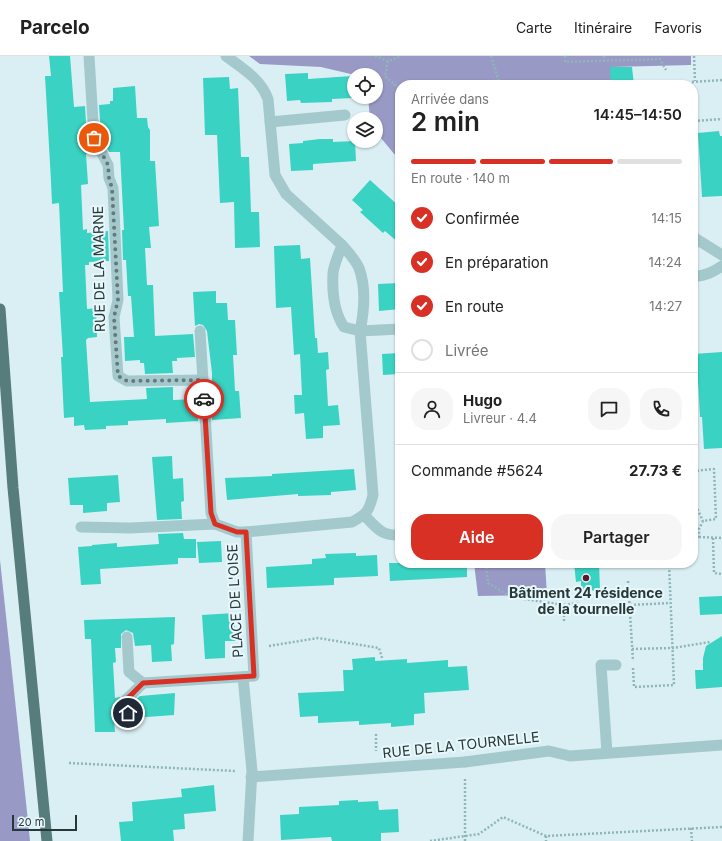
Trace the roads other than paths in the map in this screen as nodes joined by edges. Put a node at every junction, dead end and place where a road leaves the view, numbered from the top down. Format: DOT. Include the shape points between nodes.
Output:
graph roads {
  1 [pos="89,56"];
  2 [pos="226,56"];
  3 [pos="345,115"];
  4 [pos="270,122"];
  5 [pos="698,240"];
  6 [pos="342,245"];
  7 [pos="722,255"];
  8 [pos="722,266"];
  9 [pos="698,276"];
  10 [pos="0,309"];
  11 [pos="395,328"];
  12 [pos="200,331"];
  13 [pos="360,331"];
  14 [pos="203,380"];
  15 [pos="364,515"];
  16 [pos="215,524"];
  17 [pos="81,527"];
  18 [pos="246,532"];
  19 [pos="395,536"];
  20 [pos="127,637"];
  21 [pos="616,665"];
  22 [pos="243,677"];
  23 [pos="143,683"];
  24 [pos="128,713"];
  25 [pos="722,745"];
  26 [pos="607,753"];
  27 [pos="251,774"];
  28 [pos="47,841"];
  29 [pos="248,841"];
  1 -- 14 [label="street, RUE DE LA MARNE" via="94,138 108,165 112,188 118,300 114,317 118,376 127,381"];
  2 -- 4 [label="street" via="256,78 264,89 268,99"];
  3 -- 4 [label="street"];
  4 -- 6 [label="street" via="275,175 280,186"];
  5 -- 7 [label="street"];
  6 -- 13 [label="street" via="353,257 361,276 363,315"];
  6 -- 13 [label="street" via="333,272 336,310 338,319 344,327"];
  8 -- 9 [label="street" via="713,272"];
  10 -- 28 [label="main road" via="13,488"];
  11 -- 13 [label="street"];
  12 -- 14 [label="street"];
  13 -- 15 [label="street" via="373,494"];
  14 -- 16 [label="street" via="211,513"];
  15 -- 18 [label="street" via="342,524"];
  15 -- 19 [label="street" via="381,532"];
  16 -- 17 [label="street" via="130,528"];
  16 -- 18 [label="street" via="237,532"];
  18 -- 22 [label="street, PLACE DE L'OISE" via="254,676"];
  20 -- 23 [label="street" via="129,672"];
  21 -- 26 [label="street" via="601,666"];
  22 -- 23 [label="street, PLACE DE L'OISE"];
  22 -- 27 [label="street"];
  23 -- 24 [label="street" via="126,700"];
  25 -- 26 [label="street, RUE DE LA TOURNELLE"];
  26 -- 27 [label="street, RUE DE LA TOURNELLE" via="570,756 549,751 465,762"];
  27 -- 29 [label="street"];
}
